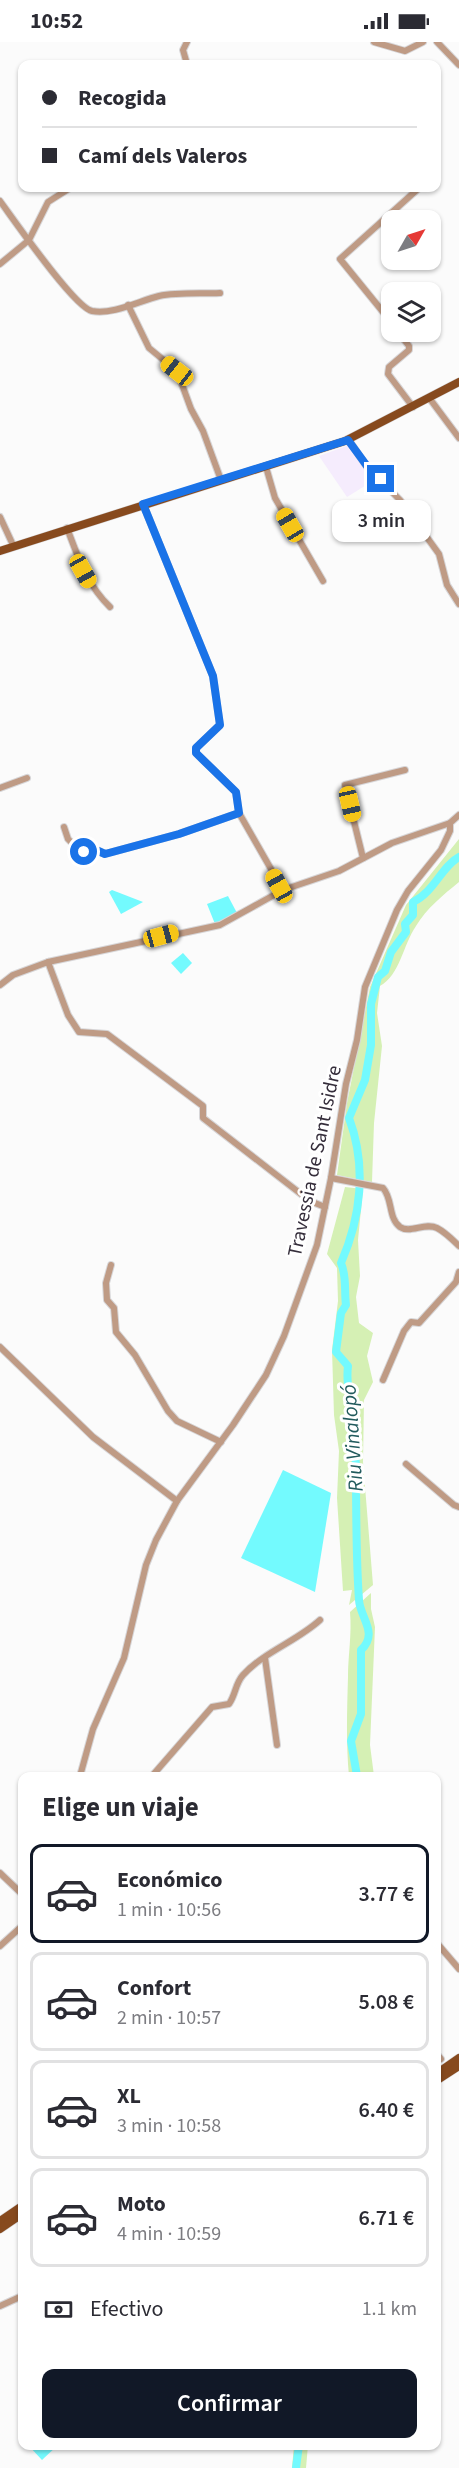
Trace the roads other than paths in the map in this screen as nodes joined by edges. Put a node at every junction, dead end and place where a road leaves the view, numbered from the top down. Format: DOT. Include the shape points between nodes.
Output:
graph roads {
  1 [pos="187,42"];
  2 [pos="374,42"];
  3 [pos="423,42"];
  4 [pos="437,42"];
  5 [pos="185,60"];
  6 [pos="459,64"];
  7 [pos="64,192"];
  8 [pos="415,192"];
  9 [pos="0,201"];
  10 [pos="29,240"];
  11 [pos="0,264"];
  12 [pos="220,293"];
  13 [pos="128,305"];
  14 [pos="381,309"];
  15 [pos="406,342"];
  16 [pos="459,382"];
  17 [pos="430,399"];
  18 [pos="413,407"];
  19 [pos="459,438"];
  20 [pos="348,440"];
  21 [pos="266,466"];
  22 [pos="221,480"];
  23 [pos="143,504"];
  24 [pos="0,517"];
  25 [pos="67,528"];
  26 [pos="13,545"];
  27 [pos="0,551"];
  28 [pos="323,581"];
  29 [pos="459,604"];
  30 [pos="110,607"];
  31 [pos="405,770"];
  32 [pos="27,778"];
  33 [pos="0,788"];
  34 [pos="239,813"];
  35 [pos="459,815"];
  36 [pos="450,823"];
  37 [pos="64,827"];
  38 [pos="363,858"];
  39 [pos="283,890"];
  40 [pos="48,962"];
  41 [pos="0,985"];
  42 [pos="331,1178"];
  43 [pos="325,1207"];
  44 [pos="459,1246"];
  45 [pos="111,1265"];
  46 [pos="459,1272"];
  47 [pos="0,1347"];
  48 [pos="383,1380"];
  49 [pos="221,1442"];
  50 [pos="406,1464"];
  51 [pos="177,1501"];
  52 [pos="459,1507"];
  53 [pos="320,1620"];
  54 [pos="265,1658"];
  55 [pos="277,1744"];
  56 [pos="81,1772"];
  57 [pos="155,1772"];
  58 [pos="0,1873"];
  59 [pos="18,1890"];
  60 [pos="18,1930"];
  61 [pos="0,1946"];
  62 [pos="441,1948"];
  63 [pos="459,1969"];
  64 [pos="459,2058"];
  65 [pos="459,2066"];
  66 [pos="441,2071"];
  67 [pos="441,2078"];
  68 [pos="18,2209"];
  69 [pos="18,2217"];
  70 [pos="0,2221"];
  71 [pos="0,2229"];
  72 [pos="18,2298"];
  73 [pos="0,2306"];
  1 -- 5 [label="street" via="183,50"];
  2 -- 3 [label="street" via="405,51"];
  4 -- 6 [label="street"];
  7 -- 10 [label="street" via="48,202"];
  8 -- 14 [label="street" via="340,259"];
  9 -- 10 [label="street"];
  10 -- 11 [label="street"];
  10 -- 13 [label="street" via="87,309"];
  12 -- 13 [label="street" via="161,296"];
  13 -- 22 [label="street" via="149,348 177,371"];
  15 -- 18 [label="street" via="409,350 389,367 388,374"];
  16 -- 17 [label="main road"];
  17 -- 18 [label="main road"];
  17 -- 19 [label="street"];
  18 -- 20 [label="main road"];
  20 -- 21 [label="main road"];
  20 -- 29 [label="street" via="400,500 439,554 447,585"];
  21 -- 22 [label="main road"];
  21 -- 28 [label="street" via="275,498"];
  22 -- 23 [label="main road"];
  23 -- 25 [label="main road"];
  23 -- 34 [label="street" via="213,676 220,725 196,748 196,753 236,792"];
  24 -- 26 [label="street"];
  25 -- 26 [label="main road"];
  25 -- 30 [label="street" via="83,571 97,595"];
  26 -- 27 [label="main road"];
  31 -- 38 [label="street" via="345,785"];
  32 -- 33 [label="street"];
  34 -- 37 [label="street" via="105,854 94,849 80,851 68,839"];
  34 -- 39 [label="street"];
  35 -- 36 [label="street, Travessia de Sant Isidre"];
  36 -- 38 [label="street" via="392,843"];
  36 -- 42 [label="street, Travessia de Sant Isidre" via="441,850 397,910 364,987"];
  38 -- 39 [label="street" via="339,871"];
  39 -- 40 [label="street" via="220,925"];
  40 -- 41 [label="street" via="13,975"];
  40 -- 43 [label="street" via="68,1015 79,1032 107,1034 203,1106 203,1118 310,1201"];
  42 -- 43 [label="street, Travessia de Sant Isidre"];
  42 -- 44 [label="street" via="386,1191 398,1226 436,1227"];
  43 -- 49 [label="street, Travessia de Sant Isidre" via="317,1245 284,1336 266,1375"];
  45 -- 49 [label="street" via="107,1300 114,1308 116,1332 173,1417"];
  46 -- 48 [label="street" via="456,1282 419,1323 411,1322 404,1331"];
  47 -- 51 [label="street" via="93,1437"];
  49 -- 51 [label="street, Travessia de Sant Isidre"];
  50 -- 52 [label="street"];
  51 -- 56 [label="street, Travessia de Sant Isidre" via="146,1565 124,1658 93,1729"];
  53 -- 54 [label="street"];
  54 -- 55 [label="street"];
  54 -- 57 [label="street" via="235,1684 235,1695 229,1704 212,1707"];
  58 -- 59 [label="street"];
  60 -- 61 [label="street"];
  62 -- 63 [label="street"];
  64 -- 66 [label="main road"];
  65 -- 67 [label="main road"];
  68 -- 70 [label="main road"];
  69 -- 71 [label="main road"];
  72 -- 73 [label="street"];
}
